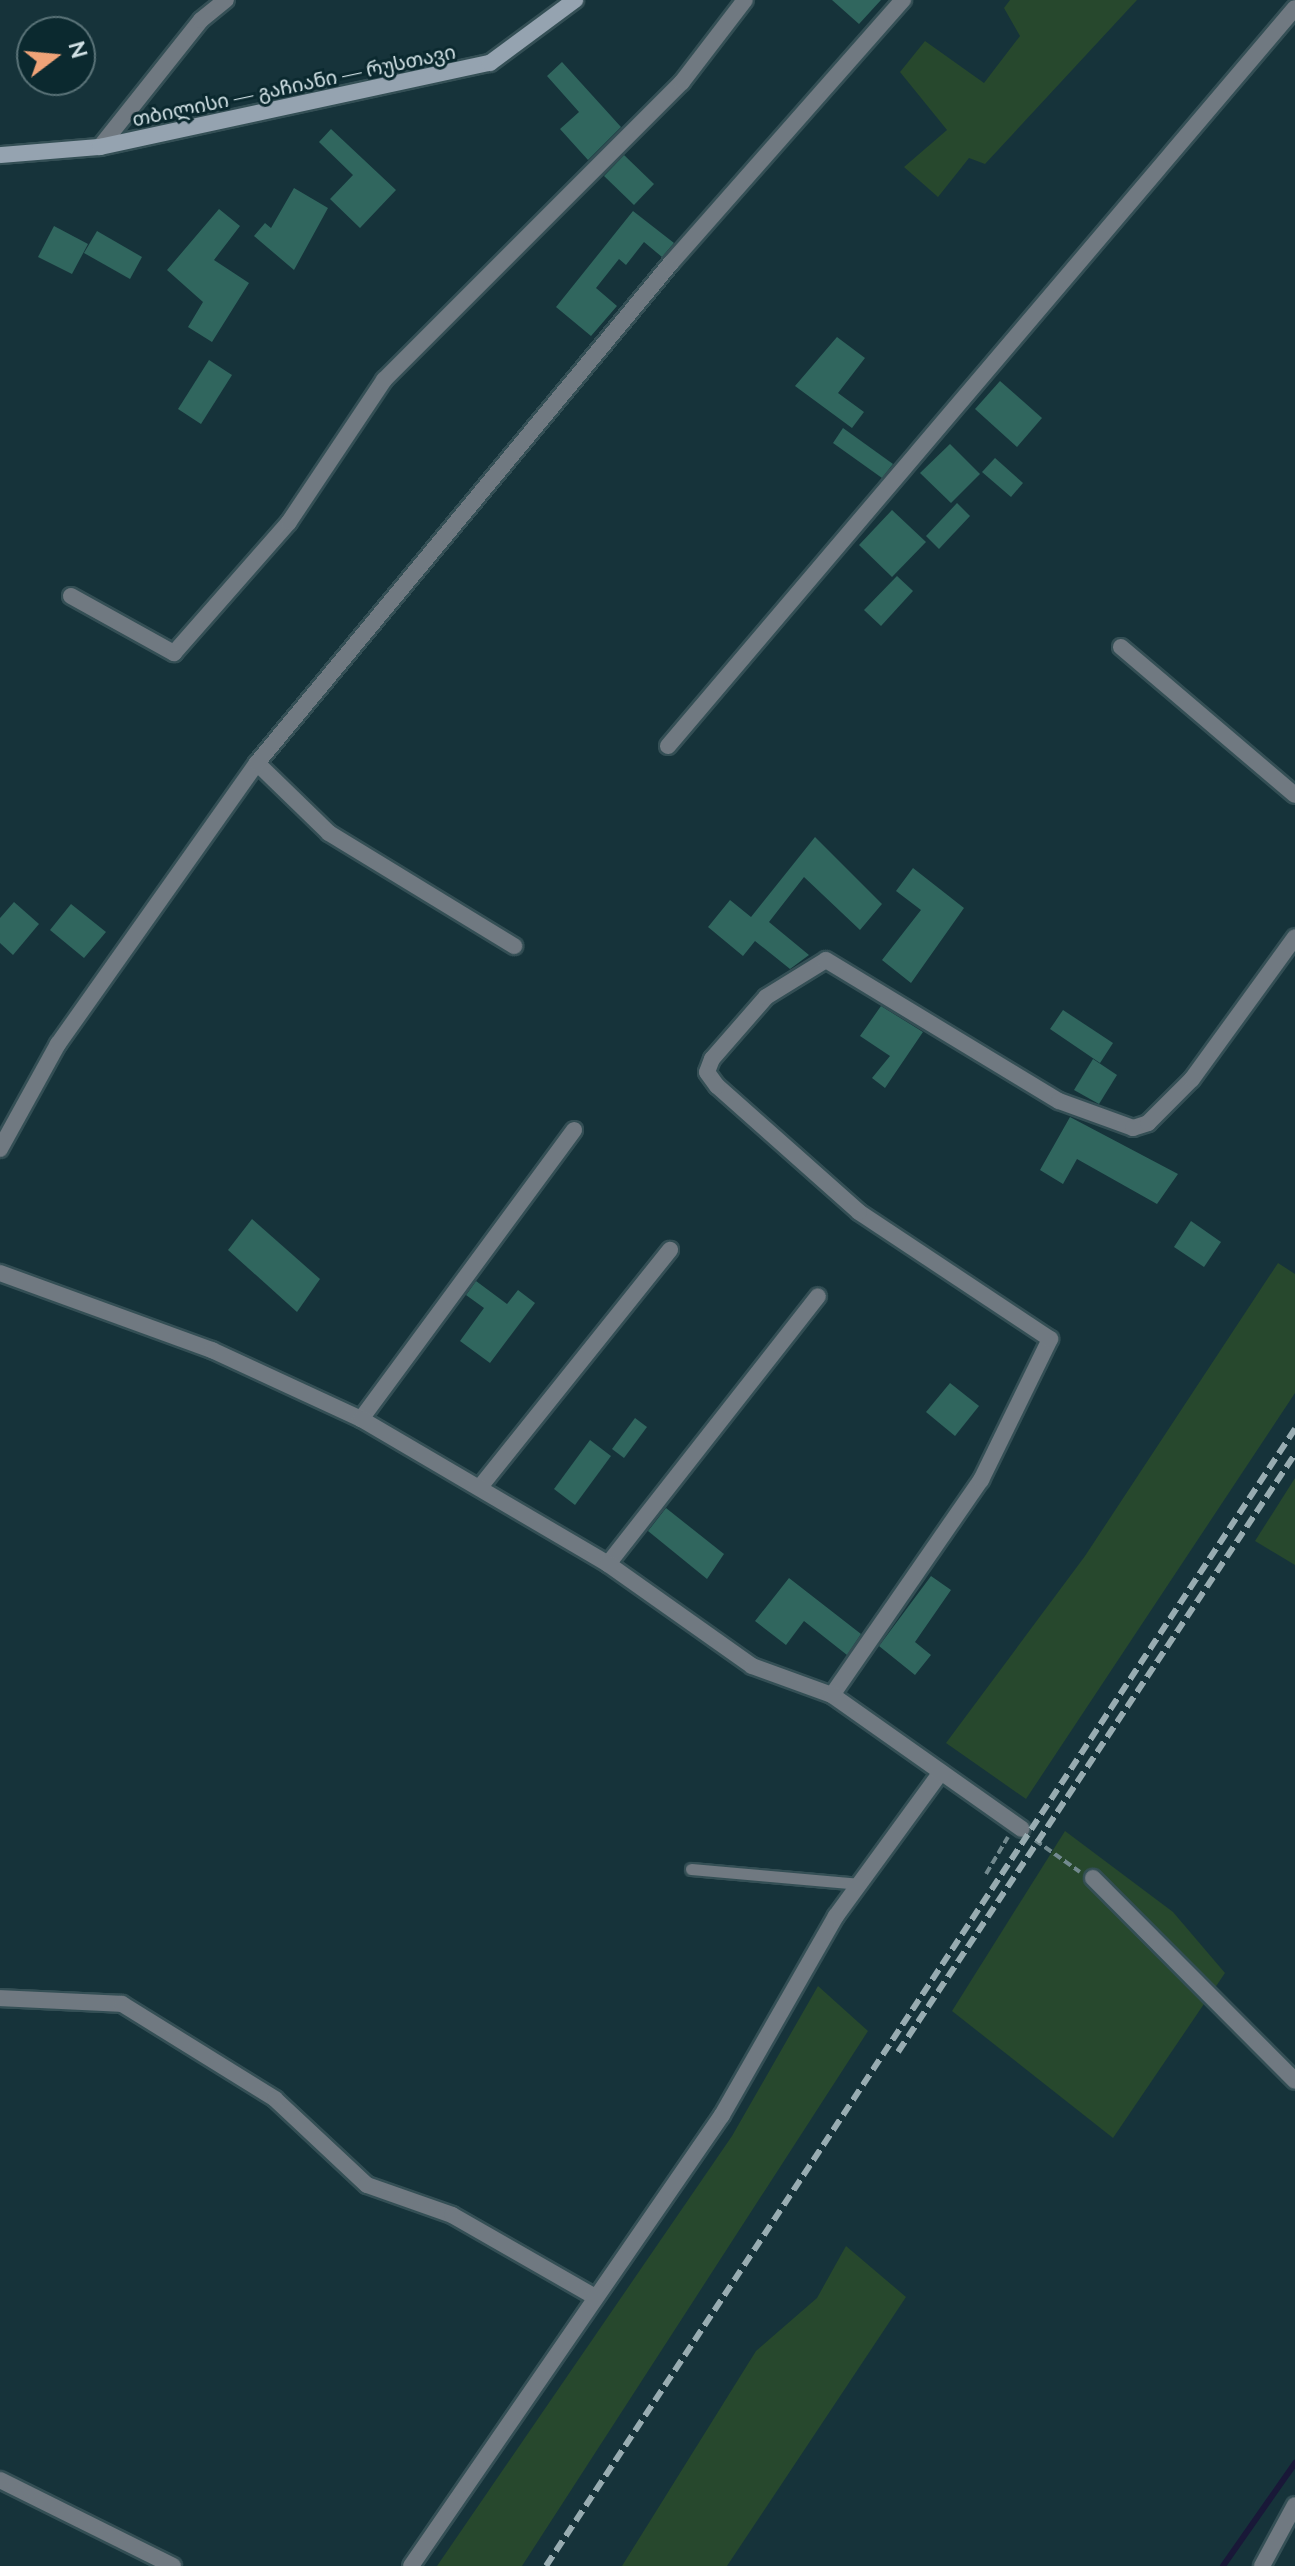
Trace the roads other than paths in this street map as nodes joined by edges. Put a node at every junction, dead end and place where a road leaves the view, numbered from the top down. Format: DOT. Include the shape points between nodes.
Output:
graph roads {
  1 [pos="226,0"];
  2 [pos="575,0"];
  3 [pos="745,0"];
  4 [pos="903,0"];
  5 [pos="1295,8"];
  6 [pos="100,147"];
  7 [pos="0,155"];
  8 [pos="71,596"];
  9 [pos="1121,647"];
  10 [pos="668,746"];
  11 [pos="257,763"];
  12 [pos="1295,795"];
  13 [pos="1295,937"];
  14 [pos="514,946"];
  15 [pos="574,1130"];
  16 [pos="0,1149"];
  17 [pos="670,1250"];
  18 [pos="0,1273"];
  19 [pos="818,1296"];
  20 [pos="361,1419"];
  21 [pos="480,1487"];
  22 [pos="608,1564"];
  23 [pos="832,1695"];
  24 [pos="941,1772"];
  25 [pos="1019,1827"];
  26 [pos="691,1869"];
  27 [pos="1093,1878"];
  28 [pos="860,1884"];
  29 [pos="0,1998"];
  30 [pos="1295,2081"];
  31 [pos="595,2297"];
  32 [pos="0,2480"];
  33 [pos="1295,2505"];
  34 [pos="152,2561"];
  35 [pos="173,2566"];
  36 [pos="411,2566"];
  37 [pos="1262,2566"];
  1 -- 6 [label="street" via="201,20"];
  2 -- 6 [label="main road, თბილისი — გაჩიანი — რუსთავი" via="490,63"];
  3 -- 8 [label="street" via="672,93 384,380 289,522 174,653"];
  4 -- 11 [label="street" via="671,263"];
  5 -- 10 [label="street"];
  6 -- 7 [label="main road, თბილისი — გაჩიანი — რუსთავი"];
  9 -- 12 [label="street"];
  11 -- 14 [label="street" via="329,833"];
  11 -- 16 [label="street" via="93,991"];
  13 -- 23 [label="street" via="1192,1079 1148,1123 1133,1128 1059,1101 826,960 766,997 712,1059 707,1072 717,1086 859,1212 1050,1339 981,1480"];
  15 -- 20 [label="street"];
  17 -- 21 [label="street"];
  18 -- 20 [label="street" via="212,1350"];
  19 -- 22 [label="street"];
  20 -- 21 [label="street"];
  21 -- 22 [label="street"];
  22 -- 23 [label="street" via="752,1666"];
  23 -- 24 [label="street"];
  24 -- 25 [label="street"];
  24 -- 28 [label="street"];
  26 -- 28 [label="lane"];
  27 -- 30 [label="street"];
  28 -- 31 [label="street" via="722,2115"];
  29 -- 31 [label="street" via="122,2004 275,2099 367,2185 452,2215"];
  31 -- 36 [label="street"];
  32 -- 34 [label="street"];
  33 -- 37 [label="street"];
  34 -- 35 [label="street"];
}
